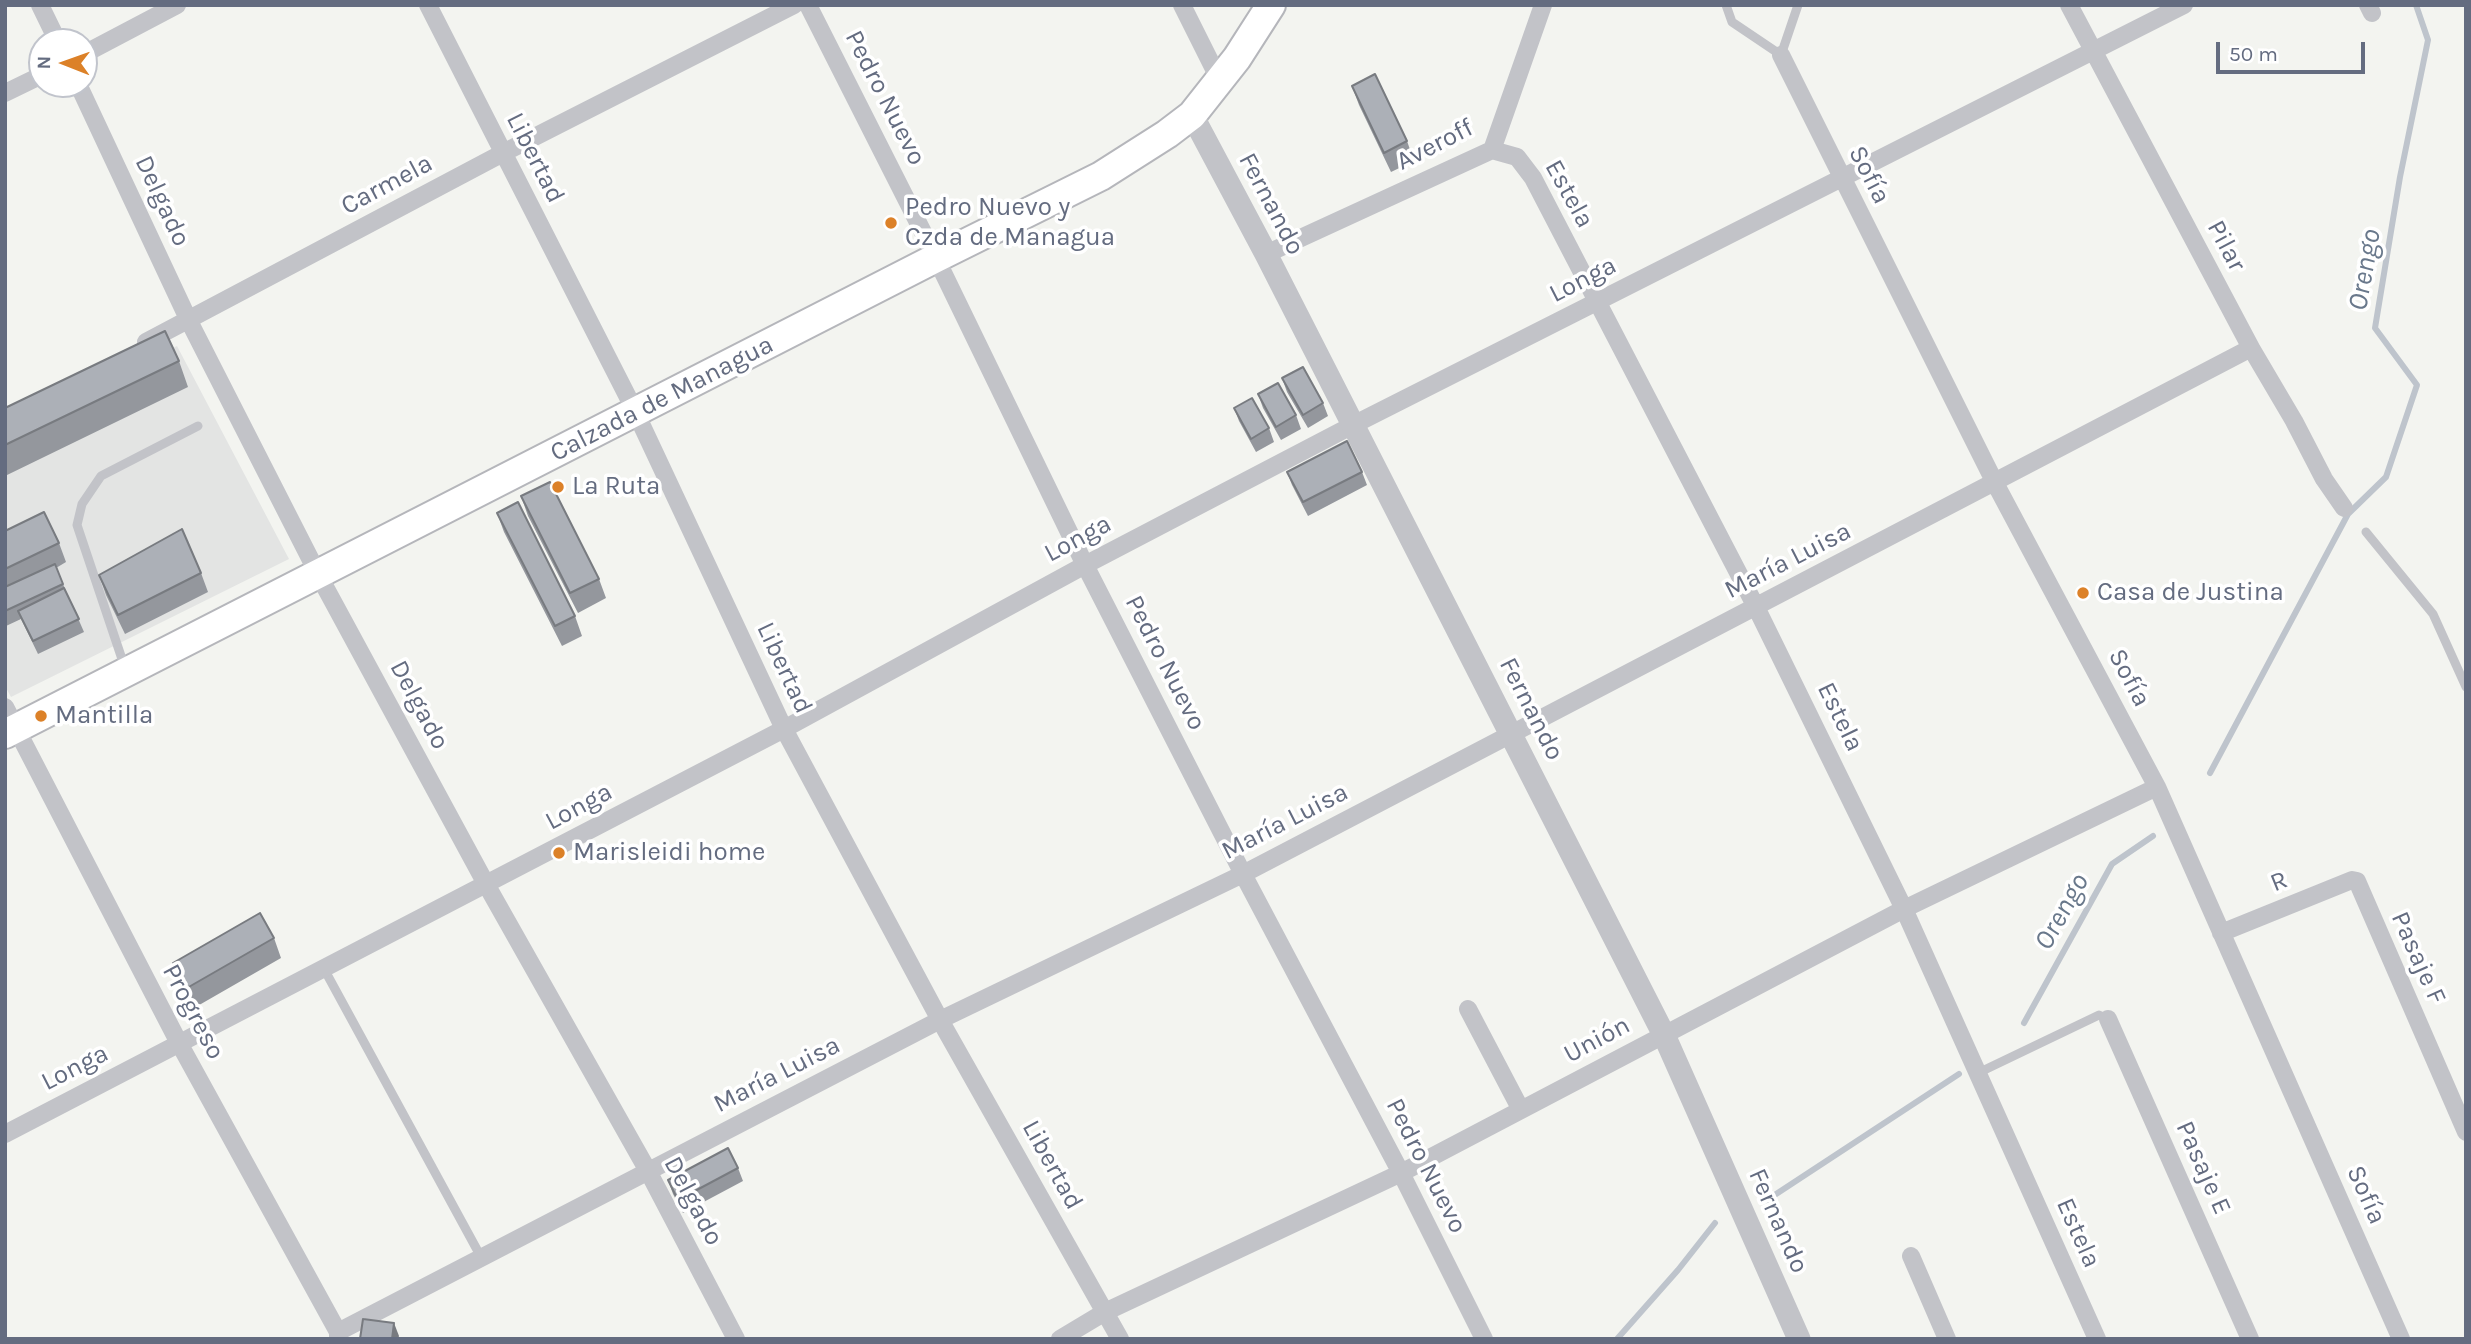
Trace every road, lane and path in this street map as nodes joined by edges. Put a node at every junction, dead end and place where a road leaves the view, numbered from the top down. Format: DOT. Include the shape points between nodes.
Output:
graph roads {
  1 [pos="40,5"];
  2 [pos="177,5"];
  3 [pos="428,5"];
  4 [pos="794,5"];
  5 [pos="808,5"];
  6 [pos="1182,5"];
  7 [pos="1271,5"];
  8 [pos="1543,5"];
  9 [pos="1726,5"];
  10 [pos="1798,5"];
  11 [pos="2069,5"];
  12 [pos="2184,5"];
  13 [pos="51,28"];
  14 [pos="98,47"];
  15 [pos="2093,51"];
  16 [pos="1781,55"];
  17 [pos="1220,80"];
  18 [pos="28,82"];
  19 [pos="5,93"];
  20 [pos="85,98"];
  21 [pos="1192,115"];
  22 [pos="1492,150"];
  23 [pos="503,153"];
  24 [pos="1842,178"];
  25 [pos="1266,254"];
  26 [pos="936,258"];
  27 [pos="1598,302"];
  28 [pos="189,321"];
  29 [pos="2251,348"];
  30 [pos="128,352"];
  31 [pos="636,413"];
  32 [pos="1353,425"];
  33 [pos="198,426"];
  34 [pos="1995,482"];
  35 [pos="2344,508"];
  36 [pos="2366,533"];
  37 [pos="1086,565"];
  38 [pos="318,575"];
  39 [pos="1756,607"];
  40 [pos="127,673"];
  41 [pos="2466,687"];
  42 [pos="9,723"];
  43 [pos="784,729"];
  44 [pos="1512,733"];
  45 [pos="2157,787"];
  46 [pos="1242,874"];
  47 [pos="2357,881"];
  48 [pos="486,884"];
  49 [pos="1904,909"];
  50 [pos="2221,933"];
  51 [pos="323,967"];
  52 [pos="1468,1009"];
  53 [pos="2108,1019"];
  54 [pos="940,1020"];
  55 [pos="1664,1034"];
  56 [pos="179,1043"];
  57 [pos="1978,1073"];
  58 [pos="1521,1110"];
  59 [pos="2466,1132"];
  60 [pos="5,1134"];
  61 [pos="649,1171"];
  62 [pos="1401,1173"];
  63 [pos="481,1256"];
  64 [pos="1911,1256"];
  65 [pos="1105,1312"];
  66 [pos="338,1335"];
  67 [pos="736,1339"];
  68 [pos="1060,1339"];
  69 [pos="1120,1339"];
  70 [pos="1484,1339"];
  71 [pos="1799,1339"];
  72 [pos="1947,1339"];
  73 [pos="2096,1339"];
  74 [pos="2250,1339"];
  75 [pos="2401,1339"];
  1 -- 13 [label="street"];
  2 -- 14 [label="street"];
  3 -- 23 [label="street, Libertad"];
  4 -- 23 [label="street, Carmela"];
  5 -- 26 [label="street, Pedro Nuevo"];
  6 -- 17 [label="street"];
  7 -- 17 [label="main road, Calzada de Managua"];
  8 -- 22 [label="street, Averoff"];
  9 -- 16 [label="lane" via="1732,22"];
  10 -- 16 [label="lane"];
  11 -- 15 [label="street, Pilar"];
  12 -- 15 [label="street, Longa"];
  15 -- 24 [label="street, Longa"];
  15 -- 29 [label="street, Pilar"];
  16 -- 24 [label="street, Sofía"];
  17 -- 21 [label="main road, Calzada de Managua"];
  18 -- 19 [label="street"];
  20 -- 28 [label="street, Delgado"];
  21 -- 25 [label="street, Fernando"];
  21 -- 26 [label="main road, Calzada de Managua" via="1101,176"];
  22 -- 25 [label="street, Averoff"];
  22 -- 27 [label="street, Estela" via="1517,157 1533,178"];
  23 -- 28 [label="street, Carmela"];
  23 -- 31 [label="street, Libertad"];
  24 -- 27 [label="street, Longa"];
  24 -- 34 [label="street, Sofía"];
  25 -- 32 [label="street, Fernando"];
  26 -- 31 [label="main road, Calzada de Managua"];
  26 -- 37 [label="street, Pedro Nuevo"];
  27 -- 32 [label="street, Longa"];
  27 -- 39 [label="street, Estela"];
  28 -- 30 [label="street, Carmela"];
  28 -- 38 [label="street, Delgado"];
  29 -- 34 [label="street, María Luisa"];
  29 -- 35 [label="street, Pilar"];
  31 -- 38 [label="main road, Calzada de Managua"];
  31 -- 43 [label="street, Libertad"];
  32 -- 37 [label="street, Longa"];
  32 -- 44 [label="street, Fernando"];
  33 -- 40 [label="lane" via="101,476 82,504 77,525"];
  34 -- 39 [label="street, María Luisa"];
  34 -- 45 [label="street, Sofía"];
  36 -- 41 [label="lane" via="2433,614"];
  37 -- 43 [label="street, Longa"];
  37 -- 46 [label="street, Pedro Nuevo"];
  38 -- 40 [label="main road, Calzada de Managua"];
  38 -- 48 [label="street, Delgado"];
  39 -- 44 [label="street, María Luisa"];
  39 -- 49 [label="street, Estela"];
  40 -- 42 [label="main road, Calzada de Managua"];
  42 -- 56 [label="street, Progreso"];
  43 -- 48 [label="street, Longa"];
  43 -- 54 [label="street, Libertad"];
  44 -- 46 [label="street, María Luisa"];
  44 -- 55 [label="street, Fernando"];
  45 -- 49 [label="street, Unión"];
  45 -- 50 [label="street, Sofía"];
  46 -- 54 [label="street, María Luisa"];
  46 -- 62 [label="street, Pedro Nuevo"];
  47 -- 50 [label="street, R"];
  47 -- 59 [label="street, Pasaje F"];
  48 -- 51 [label="street, Longa"];
  48 -- 61 [label="street, Delgado"];
  49 -- 55 [label="street, Unión"];
  49 -- 57 [label="street, Estela"];
  50 -- 75 [label="street, Sofía"];
  51 -- 56 [label="street, Longa"];
  51 -- 63 [label="lane"];
  52 -- 58 [label="street"];
  53 -- 57 [label="lane" via="2099,1015"];
  53 -- 74 [label="street, Pasaje E"];
  54 -- 61 [label="street, María Luisa"];
  54 -- 65 [label="street, Libertad"];
  55 -- 58 [label="street, Unión"];
  55 -- 71 [label="street, Fernando"];
  56 -- 60 [label="street, Longa"];
  56 -- 66 [label="street, Progreso"];
  57 -- 73 [label="street, Estela"];
  58 -- 62 [label="street, Unión"];
  61 -- 63 [label="street, María Luisa"];
  61 -- 67 [label="street, Delgado"];
  62 -- 65 [label="street, Unión"];
  62 -- 70 [label="street, Pedro Nuevo"];
  63 -- 66 [label="street, María Luisa"];
  64 -- 72 [label="street"];
  65 -- 68 [label="street, Unión"];
  65 -- 69 [label="street, Libertad"];
}
